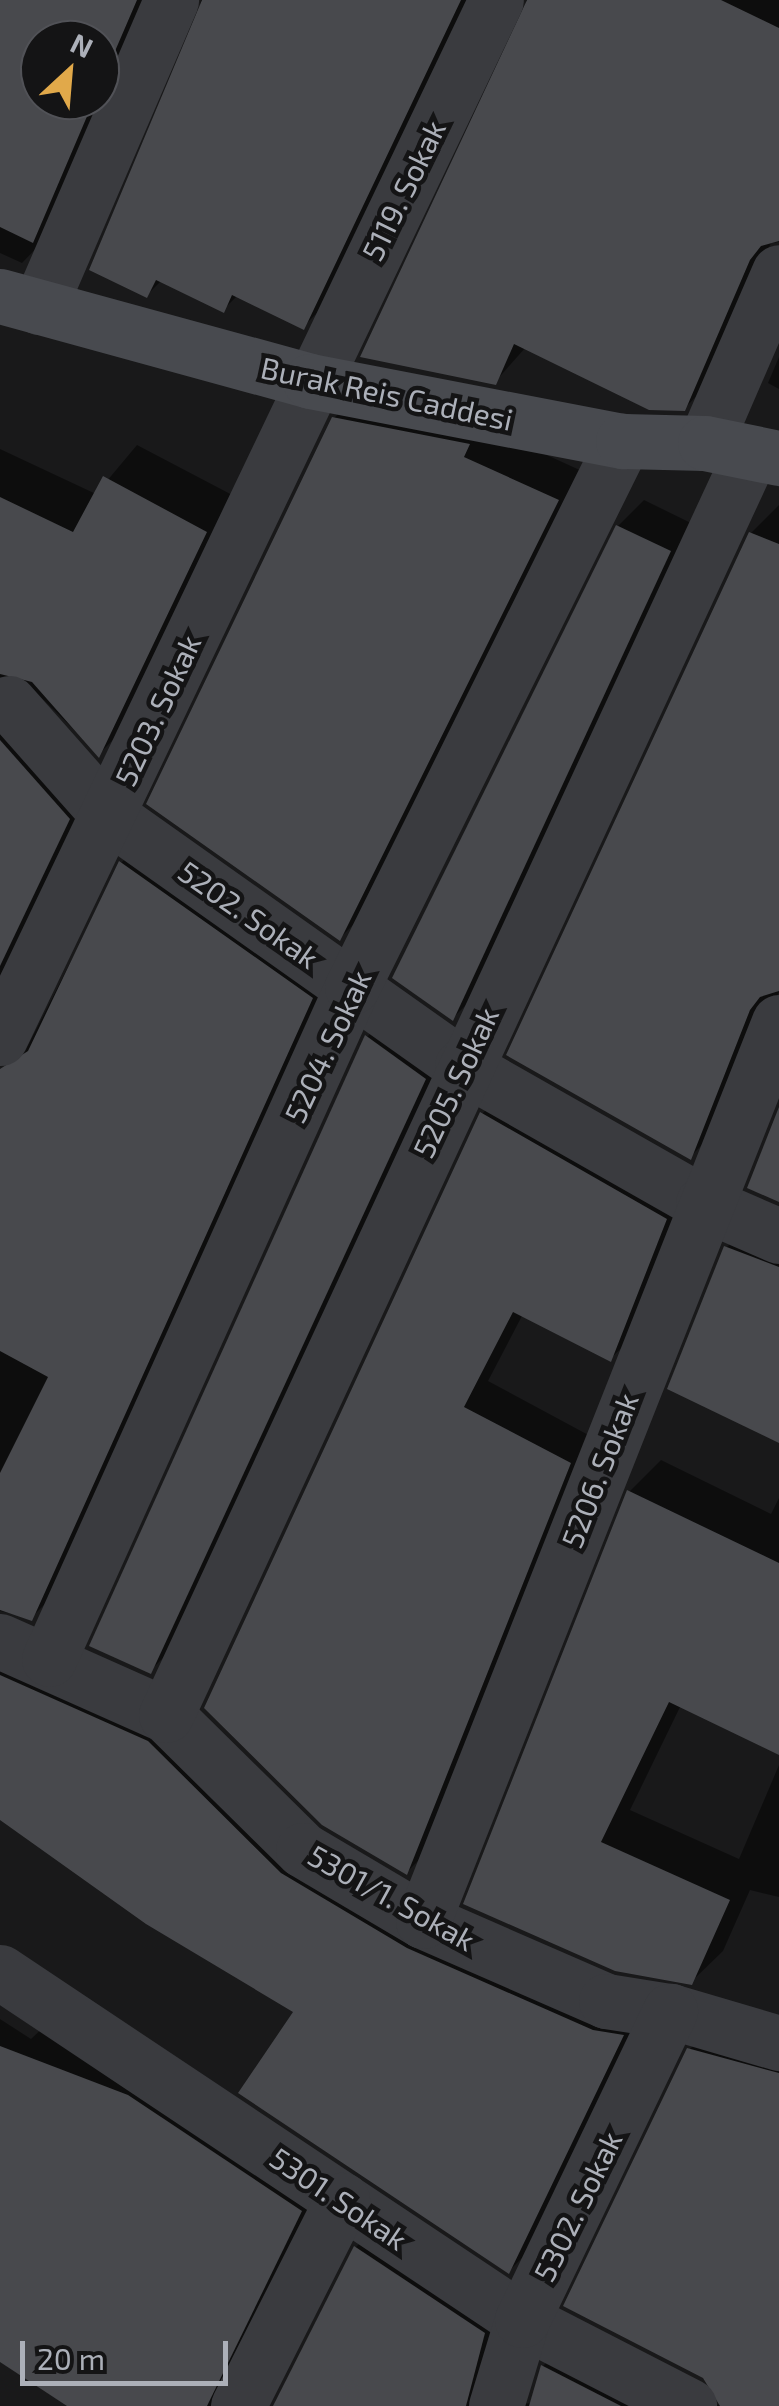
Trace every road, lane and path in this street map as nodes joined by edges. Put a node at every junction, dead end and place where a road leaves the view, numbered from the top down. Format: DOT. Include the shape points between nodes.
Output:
graph roads {
  1 [pos="171,0"];
  2 [pos="496,0"];
  3 [pos="779,272"];
  4 [pos="20,301"];
  5 [pos="310,380"];
  6 [pos="623,441"];
  7 [pos="745,451"];
  8 [pos="9,703"];
  9 [pos="108,816"];
  10 [pos="352,987"];
  11 [pos="779,1022"];
  12 [pos="0,1038"];
  13 [pos="462,1066"];
  14 [pos="703,1203"];
  15 [pos="779,1236"];
  16 [pos="24,1650"];
  17 [pos="166,1714"];
  18 [pos="423,1921"];
  19 [pos="0,1972"];
  20 [pos="670,2010"];
  21 [pos="779,2043"];
  22 [pos="342,2200"];
  23 [pos="522,2320"];
  24 [pos="238,2406"];
  25 [pos="496,2406"];
  26 [pos="689,2406"];
  1 -- 4 [label="street"];
  2 -- 5 [label="street, 5119. Sokak"];
  3 -- 7 [label="street, 5205. Sokak"];
  4 -- 5 [label="main road, Burak Reis Caddesi"];
  5 -- 6 [label="main road, Burak Reis Caddesi"];
  5 -- 9 [label="street, 5203. Sokak"];
  6 -- 7 [label="main road, Burak Reis Caddesi"];
  6 -- 10 [label="street, 5204. Sokak"];
  7 -- 13 [label="street, 5205. Sokak"];
  8 -- 9 [label="street, 5202. Sokak"];
  9 -- 10 [label="street, 5202. Sokak"];
  9 -- 12 [label="street, 5203. Sokak"];
  10 -- 13 [label="street, 5202. Sokak"];
  10 -- 16 [label="street, 5204. Sokak"];
  11 -- 14 [label="street, 5206. Sokak"];
  13 -- 14 [label="street, 5202. Sokak"];
  13 -- 17 [label="street, 5205. Sokak"];
  14 -- 15 [label="street, 5202. Sokak"];
  14 -- 18 [label="street, 5206. Sokak"];
  16 -- 17 [label="street, 5301/1. Sokak"];
  17 -- 18 [label="street, 5301/1. Sokak" via="302,1850"];
  18 -- 20 [label="street, 5301/1. Sokak" via="606,2001"];
  19 -- 22 [label="street, 5301. Sokak"];
  20 -- 21 [label="street, 5301/1. Sokak"];
  20 -- 23 [label="street, 5302. Sokak"];
  22 -- 23 [label="street, 5301. Sokak"];
  22 -- 24 [label="street"];
  23 -- 25 [label="street, 5302. Sokak"];
  23 -- 26 [label="street, 5301. Sokak"];
}
